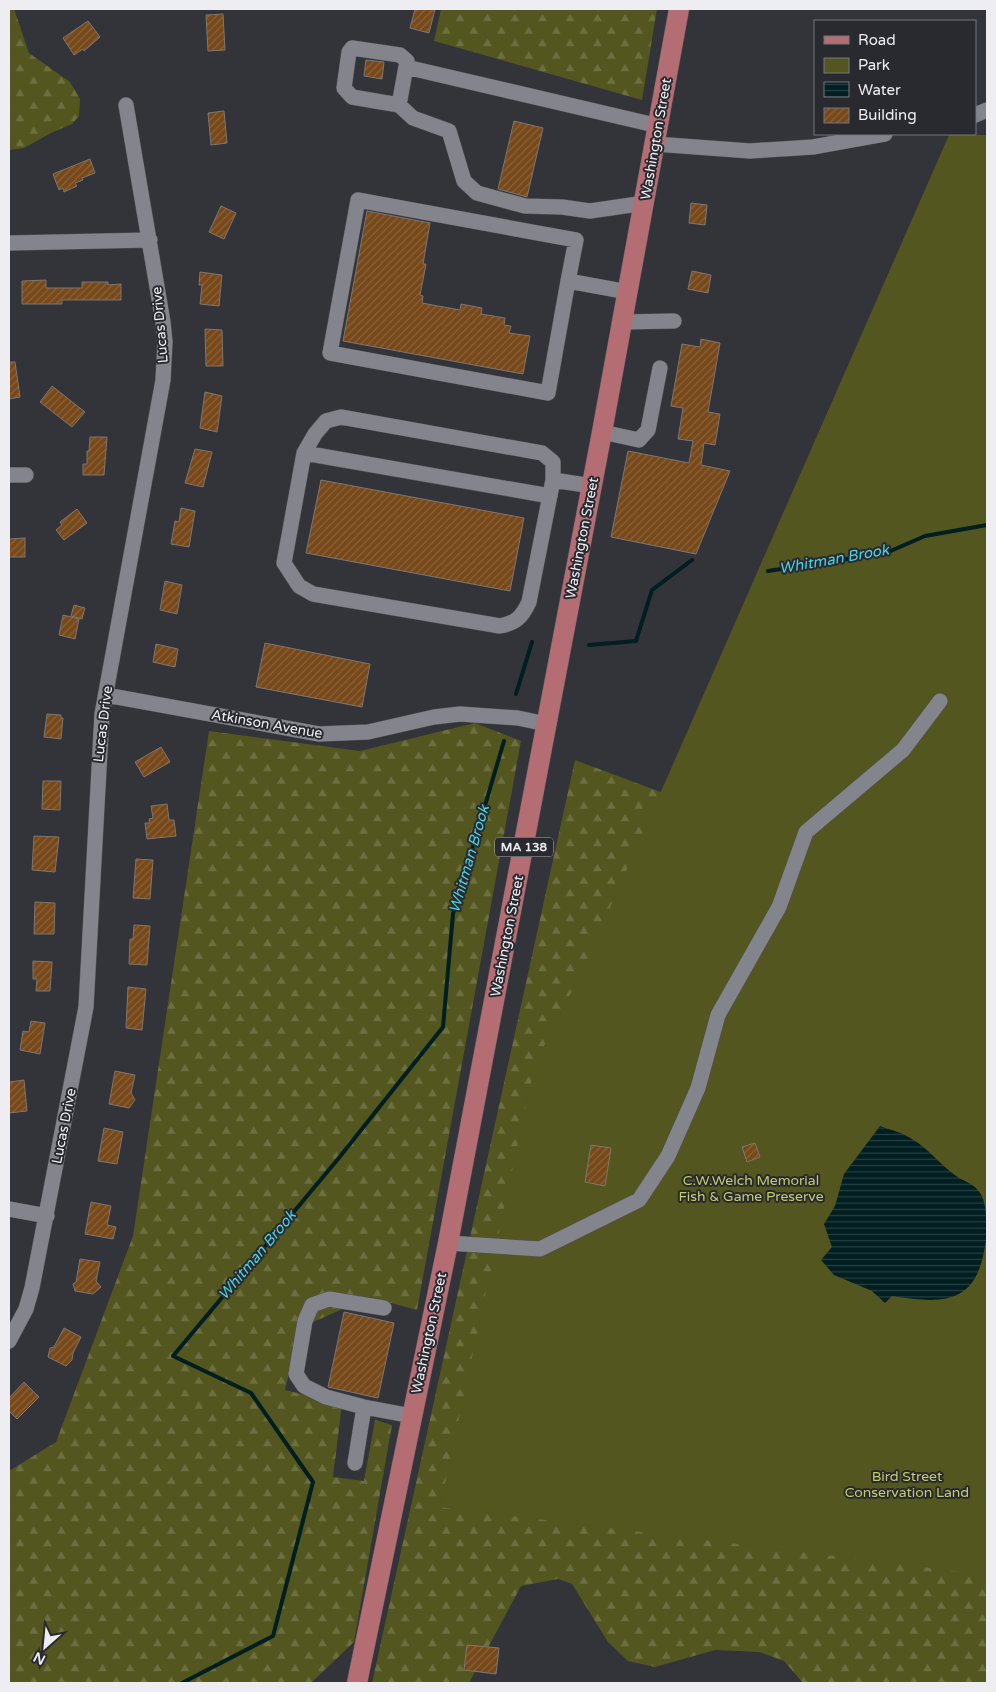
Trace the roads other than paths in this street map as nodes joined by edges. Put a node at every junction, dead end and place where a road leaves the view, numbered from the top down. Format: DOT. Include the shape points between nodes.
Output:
graph roads {
  1 [pos="679,9"];
  2 [pos="406,67"];
  3 [pos="126,105"];
  4 [pos="399,105"];
  5 [pos="657,135"];
  6 [pos="879,135"];
  7 [pos="644,203"];
  8 [pos="150,240"];
  9 [pos="9,243"];
  10 [pos="568,281"];
  11 [pos="628,292"];
  12 [pos="674,321"];
  13 [pos="622,322"];
  14 [pos="660,368"];
  15 [pos="602,432"];
  16 [pos="304,453"];
  17 [pos="26,474"];
  18 [pos="9,475"];
  19 [pos="553,480"];
  20 [pos="592,486"];
  21 [pos="550,496"];
  22 [pos="106,695"];
  23 [pos="940,701"];
  24 [pos="546,724"];
  25 [pos="9,1209"];
  26 [pos="47,1216"];
  27 [pos="448,1243"];
  28 [pos="384,1308"];
  29 [pos="9,1341"];
  30 [pos="364,1407"];
  31 [pos="412,1416"];
  32 [pos="355,1463"];
  33 [pos="357,1683"];
  1 -- 5 [label="main road, Washington Street / MA 138"];
  2 -- 4 [label="street"];
  2 -- 4 [label="street" via="407,61 400,55 352,48 348,52 344,88 347,93 352,97"];
  2 -- 5 [label="street"];
  3 -- 8 [label="street, Lucas Drive"];
  4 -- 7 [label="street" via="413,118 449,131 464,181 477,193 525,206 590,211"];
  5 -- 6 [label="street" via="750,151 813,147"];
  5 -- 7 [label="main road, Washington Street / MA 138"];
  7 -- 11 [label="main road, Washington Street / MA 138"];
  8 -- 9 [label="street"];
  8 -- 22 [label="street, Lucas Drive" via="164,342 163,380"];
  10 -- 10 [label="street" via="576,240 358,200 330,353 548,393"];
  10 -- 11 [label="street"];
  11 -- 13 [label="main road, Washington Street / MA 138"];
  12 -- 13 [label="street"];
  13 -- 15 [label="main road, Washington Street / MA 138"];
  14 -- 15 [label="street" via="648,430 639,440"];
  15 -- 20 [label="main road, Washington Street / MA 138"];
  16 -- 19 [label="street" via="326,421 341,417 542,453 553,462"];
  16 -- 21 [label="street"];
  16 -- 21 [label="street" via="284,563 299,586 313,594 500,626 512,624 524,614 529,602"];
  17 -- 18 [label="street"];
  19 -- 20 [label="street"];
  19 -- 21 [label="street"];
  20 -- 24 [label="main road, Washington Street / MA 138"];
  22 -- 24 [label="street, Atkinson Avenue" via="319,734 368,732 460,714 495,715"];
  22 -- 26 [label="street, Lucas Drive" via="99,738 86,1007"];
  23 -- 27 [label="street" via="903,750 806,832 779,907 718,1015 698,1088 668,1156 640,1200 540,1249"];
  24 -- 27 [label="main road, Washington Street / MA 138"];
  25 -- 26 [label="street"];
  26 -- 29 [label="street, Lucas Drive" via="26,1308"];
  27 -- 31 [label="main road, Washington Street / MA 138"];
  28 -- 30 [label="street" via="329,1299 312,1305 305,1321 296,1374 304,1386"];
  30 -- 31 [label="street"];
  30 -- 32 [label="street"];
  31 -- 33 [label="main road, Washington Street / MA 138"];
}
